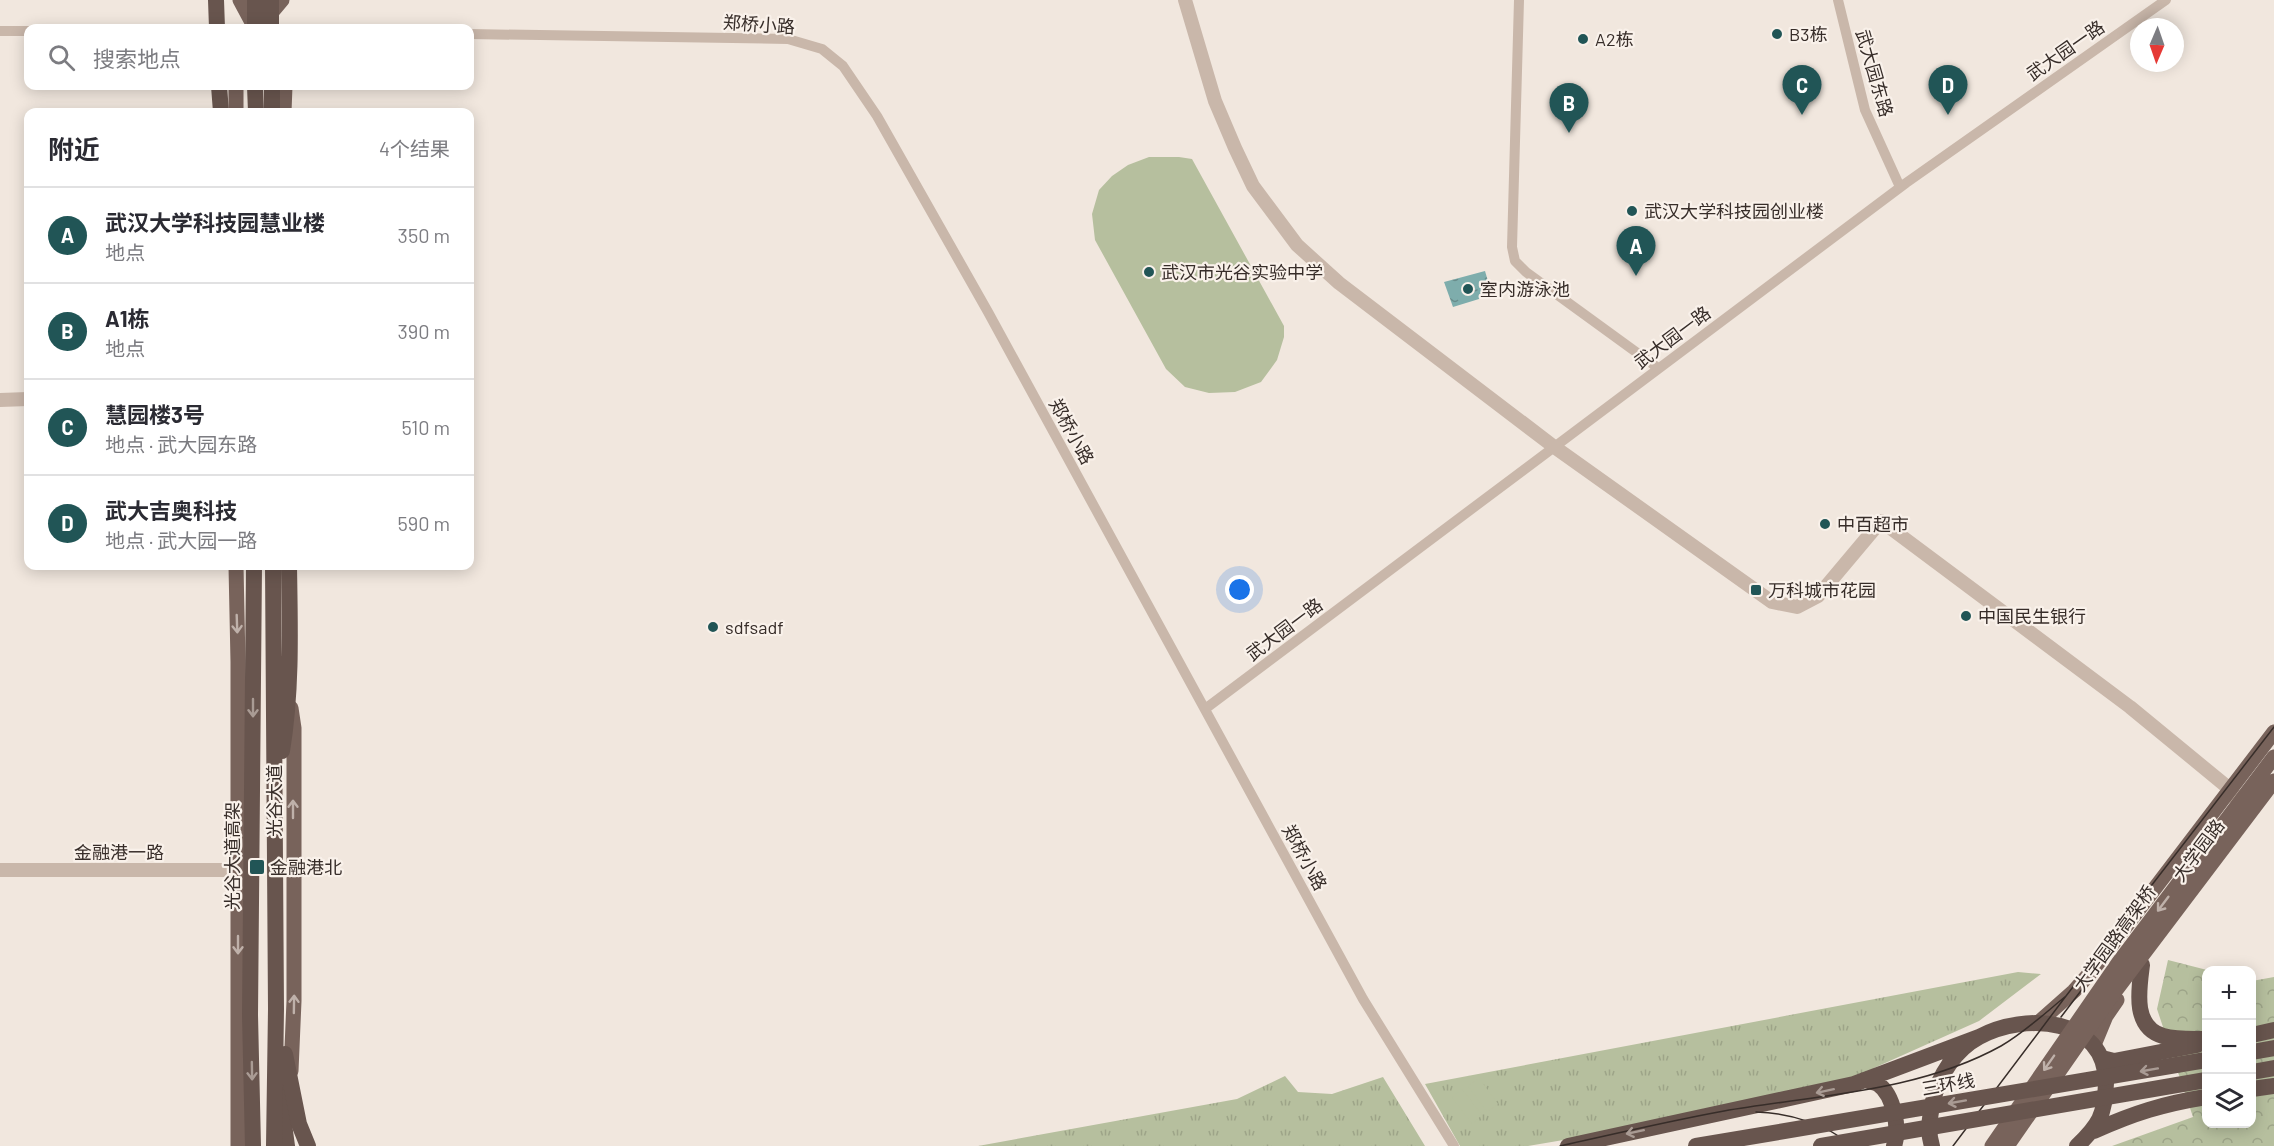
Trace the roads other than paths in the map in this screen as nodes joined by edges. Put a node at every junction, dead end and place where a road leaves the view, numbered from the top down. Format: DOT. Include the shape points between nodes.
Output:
graph roads {
  1 [pos="216,0"];
  2 [pos="240,0"];
  3 [pos="255,0"];
  4 [pos="271,0"];
  5 [pos="282,0"];
  6 [pos="1185,0"];
  7 [pos="1519,0"];
  8 [pos="1838,0"];
  9 [pos="2166,0"];
  10 [pos="217,24"];
  11 [pos="254,24"];
  12 [pos="256,24"];
  13 [pos="260,24"];
  14 [pos="271,24"];
  15 [pos="0,31"];
  16 [pos="24,31"];
  17 [pos="474,34"];
  18 [pos="219,90"];
  19 [pos="236,90"];
  20 [pos="255,90"];
  21 [pos="272,90"];
  22 [pos="285,90"];
  23 [pos="221,108"];
  24 [pos="236,108"];
  25 [pos="255,108"];
  26 [pos="272,108"];
  27 [pos="284,108"];
  28 [pos="1900,187"];
  29 [pos="1658,368"];
  30 [pos="24,399"];
  31 [pos="0,400"];
  32 [pos="1553,446"];
  33 [pos="236,570"];
  34 [pos="254,570"];
  35 [pos="273,570"];
  36 [pos="281,570"];
  37 [pos="289,570"];
  38 [pos="1205,709"];
  39 [pos="2274,732"];
  40 [pos="2274,757"];
  41 [pos="2274,782"];
  42 [pos="2231,790"];
  43 [pos="2274,790"];
  44 [pos="274,805"];
  45 [pos="2251,822"];
  46 [pos="0,870"];
  47 [pos="238,870"];
  48 [pos="2142,965"];
  49 [pos="276,1009"];
  50 [pos="2039,1022"];
  51 [pos="2274,1030"];
  52 [pos="2256,1034"];
  53 [pos="1979,1036"];
  54 [pos="2202,1041"];
  55 [pos="2202,1042"];
  56 [pos="2274,1048"];
  57 [pos="2256,1051"];
  58 [pos="2098,1052"];
  59 [pos="2202,1061"];
  60 [pos="275,1066"];
  61 [pos="2274,1068"];
  62 [pos="2256,1071"];
  63 [pos="1864,1080"];
  64 [pos="2202,1081"];
  65 [pos="2274,1086"];
  66 [pos="2256,1088"];
  67 [pos="2202,1098"];
  68 [pos="2090,1133"];
  69 [pos="249,1145"];
  70 [pos="274,1146"];
  71 [pos="288,1146"];
  72 [pos="308,1146"];
  73 [pos="1454,1146"];
  74 [pos="1568,1146"];
  75 [pos="1696,1146"];
  76 [pos="1821,1146"];
  77 [pos="1894,1146"];
  78 [pos="1932,1146"];
  79 [pos="1992,1146"];
  80 [pos="2007,1146"];
  81 [pos="2077,1146"];
  1 -- 10 [label="highway"];
  2 -- 11 [label="main road"];
  3 -- 12 [label="highway"];
  4 -- 14 [label="highway, bridge"];
  5 -- 13 [label="main road"];
  6 -- 32 [label="street" via="1215,101 1235,148 1253,186 1297,245 1339,284"];
  7 -- 29 [label="street" via="1512,247 1515,261 1526,273"];
  8 -- 28 [label="street, 武大园东路" via="1865,110"];
  9 -- 28 [label="street, 武大园一路"];
  15 -- 16 [label="street"];
  17 -- 38 [label="street, 郑桥小路" via="788,39 822,49 843,66 877,116 988,312"];
  18 -- 23 [label="highway"];
  19 -- 24 [label="main road"];
  20 -- 25 [label="highway"];
  21 -- 26 [label="highway"];
  22 -- 27 [label="main road"];
  28 -- 29 [label="street, 武大园一路"];
  29 -- 32 [label="street, 武大园一路"];
  30 -- 31 [label="street"];
  32 -- 38 [label="street, 武大园一路"];
  32 -- 42 [label="street" via="1772,602 1797,607 1818,596 1881,521 2130,706"];
  33 -- 47 [label="main road, 光谷大道, one-way"];
  34 -- 69 [label="highway, 光谷大道高架, one-way, bridge"];
  35 -- 44 [label="highway, bridge"];
  71 -- 36 [label="main road, 光谷大道, one-way" via="294,1001 294,728 282,648"];
  37 -- 44 [label="highway, bridge" via="286,725"];
  38 -- 73 [label="street, 郑桥小路" via="1363,999"];
  39 -- 42 [label="main road, 大学园路"];
  40 -- 79 [label="main road, 大学园路高架桥, one-way, bridge" via="2119,962"];
  41 -- 80 [label="main road, 大学园路, bridge" via="2110,998"];
  42 -- 45 [label="street"];
  42 -- 50 [label="main road, 大学园路" via="2080,985"];
  43 -- 45 [label="main road, 大学园路"];
  44 -- 49 [label="highway, bridge"];
  45 -- 48 [label="main road, 大学园路"];
  46 -- 47 [label="street, 金融港一路"];
  47 -- 69 [label="main road, 光谷大道, one-way"];
  48 -- 54 [label="highway" via="2138,996 2145,1022 2162,1036"];
  48 -- 58 [label="main road, 大学园路" via="2106,1016"];
  49 -- 60 [label="highway, bridge"];
  49 -- 72 [label="highway, bridge" via="299,1124"];
  50 -- 53 [label="highway"];
  50 -- 58 [label="highway" via="2063,1026 2079,1034"];
  51 -- 52 [label="highway"];
  53 -- 63 [label="highway"];
  53 -- 78 [label="highway" via="1941,1074 1930,1118"];
  55 -- 58 [label="highway" via="2114,1061"];
  56 -- 57 [label="highway"];
  58 -- 68 [label="highway" via="2105,1066 2106,1085 2101,1119"];
  59 -- 75 [label="highway, 三环线, one-way, bridge"];
  60 -- 70 [label="highway, bridge"];
  60 -- 71 [label="highway, bridge"];
  61 -- 62 [label="highway"];
  63 -- 74 [label="highway, one-way"];
  63 -- 77 [label="highway" via="1877,1084 1889,1097"];
  64 -- 76 [label="highway, bridge"];
  65 -- 66 [label="highway"];
  67 -- 68 [label="highway" via="2163,1104"];
  68 -- 81 [label="highway"];
}
